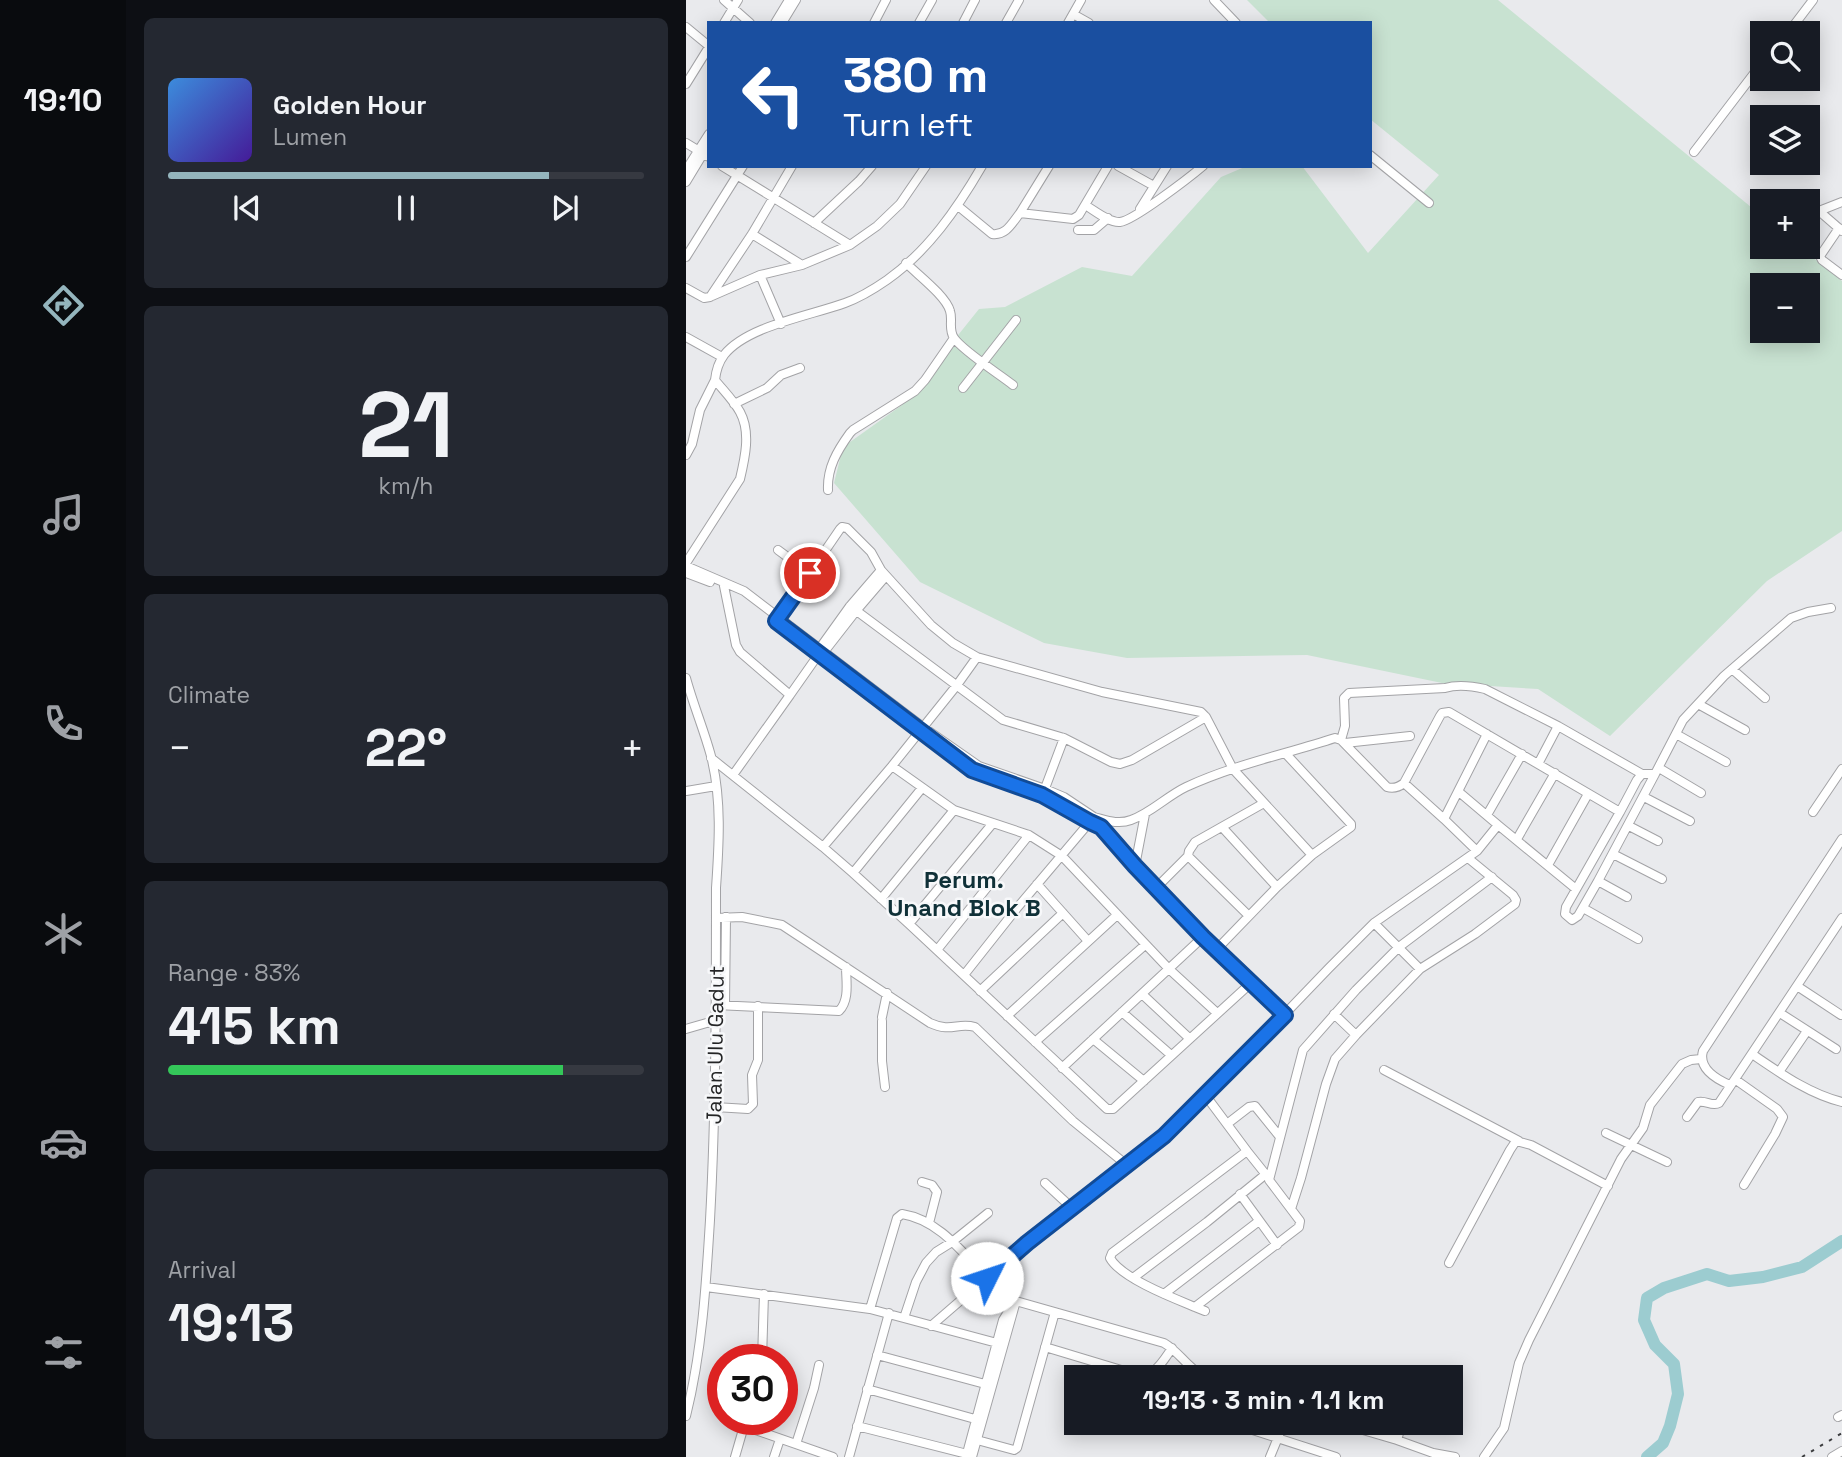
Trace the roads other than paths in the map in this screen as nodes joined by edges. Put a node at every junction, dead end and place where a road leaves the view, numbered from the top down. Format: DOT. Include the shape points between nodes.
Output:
graph roads {
  1 [pos="724,0"];
  2 [pos="789,0"];
  3 [pos="796,0"];
  4 [pos="886,0"];
  5 [pos="932,0"];
  6 [pos="975,0"];
  7 [pos="1019,0"];
  8 [pos="1081,0"];
  9 [pos="1214,0"];
  10 [pos="1813,0"];
  11 [pos="735,4"];
  12 [pos="1073,14"];
  13 [pos="725,21"];
  14 [pos="748,21"];
  15 [pos="776,21"];
  16 [pos="783,21"];
  17 [pos="875,21"];
  18 [pos="920,21"];
  19 [pos="964,21"];
  20 [pos="1008,21"];
  21 [pos="1069,21"];
  22 [pos="1085,21"];
  23 [pos="1235,21"];
  24 [pos="1797,21"];
  25 [pos="686,27"];
  26 [pos="707,45"];
  27 [pos="707,50"];
  28 [pos="1750,79"];
  29 [pos="686,85"];
  30 [pos="686,143"];
  31 [pos="1694,152"];
  32 [pos="704,154"];
  33 [pos="1372,158"];
  34 [pos="725,168"];
  35 [pos="742,168"];
  36 [pos="791,168"];
  37 [pos="870,168"];
  38 [pos="925,168"];
  39 [pos="981,168"];
  40 [pos="1048,168"];
  41 [pos="1107,168"];
  42 [pos="1122,168"];
  43 [pos="1166,168"];
  44 [pos="1200,168"];
  45 [pos="686,170"];
  46 [pos="737,176"];
  47 [pos="686,182"];
  48 [pos="1154,186"];
  49 [pos="773,198"];
  50 [pos="1842,202"];
  51 [pos="1429,203"];
  52 [pos="1085,205"];
  53 [pos="958,206"];
  54 [pos="1020,213"];
  55 [pos="1136,214"];
  56 [pos="1108,218"];
  57 [pos="814,223"];
  58 [pos="1078,230"];
  59 [pos="1841,230"];
  60 [pos="752,234"];
  61 [pos="850,245"];
  62 [pos="686,257"];
  63 [pos="906,263"];
  64 [pos="802,265"];
  65 [pos="760,275"];
  66 [pos="1842,275"];
  67 [pos="686,288"];
  68 [pos="710,297"];
  69 [pos="1016,320"];
  70 [pos="780,324"];
  71 [pos="686,337"];
  72 [pos="954,338"];
  73 [pos="722,357"];
  74 [pos="982,362"];
  75 [pos="800,368"];
  76 [pos="715,380"];
  77 [pos="1013,385"];
  78 [pos="963,388"];
  79 [pos="734,404"];
  80 [pos="686,455"];
  81 [pos="828,490"];
  82 [pos="778,550"];
  83 [pos="686,565"];
  84 [pos="686,573"];
  85 [pos="810,573"];
  86 [pos="883,573"];
  87 [pos="725,584"];
  88 [pos="853,608"];
  89 [pos="1831,608"];
  90 [pos="778,620"];
  91 [pos="819,653"];
  92 [pos="977,657"];
  93 [pos="1732,669"];
  94 [pos="686,677"];
  95 [pos="957,685"];
  96 [pos="790,695"];
  97 [pos="689,697"];
  98 [pos="1765,698"];
  99 [pos="1698,704"];
  100 [pos="1206,717"];
  101 [pos="1558,726"];
  102 [pos="921,728"];
  103 [pos="1745,730"];
  104 [pos="1487,734"];
  105 [pos="1676,734"];
  106 [pos="1410,736"];
  107 [pos="1064,738"];
  108 [pos="1343,741"];
  109 [pos="1286,754"];
  110 [pos="1522,754"];
  111 [pos="711,758"];
  112 [pos="1726,762"];
  113 [pos="1538,764"];
  114 [pos="892,766"];
  115 [pos="1233,769"];
  116 [pos="1842,769"];
  117 [pos="1657,771"];
  118 [pos="1555,773"];
  119 [pos="1642,774"];
  120 [pos="733,775"];
  121 [pos="1404,783"];
  122 [pos="716,786"];
  123 [pos="922,788"];
  124 [pos="686,791"];
  125 [pos="1044,792"];
  126 [pos="1459,792"];
  127 [pos="1701,793"];
  128 [pos="1588,794"];
  129 [pos="1644,797"];
  130 [pos="1264,803"];
  131 [pos="954,810"];
  132 [pos="1620,812"];
  133 [pos="1813,812"];
  134 [pos="1145,814"];
  135 [pos="1487,815"];
  136 [pos="1444,819"];
  137 [pos="1092,820"];
  138 [pos="1690,821"];
  139 [pos="993,823"];
  140 [pos="1498,825"];
  141 [pos="1629,826"];
  142 [pos="1222,827"];
  143 [pos="1029,835"];
  144 [pos="1517,839"];
  145 [pos="1842,839"];
  146 [pos="1658,841"];
  147 [pos="823,847"];
  148 [pos="1476,851"];
  149 [pos="1614,854"];
  150 [pos="1312,855"];
  151 [pos="1062,856"];
  152 [pos="1188,856"];
  153 [pos="1468,858"];
  154 [pos="1548,865"];
  155 [pos="1135,866"];
  156 [pos="853,873"];
  157 [pos="1492,877"];
  158 [pos="1661,879"];
  159 [pos="1598,881"];
  160 [pos="1037,884"];
  161 [pos="1157,887"];
  162 [pos="1277,887"];
  163 [pos="1576,889"];
  164 [pos="1627,897"];
  165 [pos="881,899"];
  166 [pos="1583,908"];
  167 [pos="1063,913"];
  168 [pos="1117,915"];
  169 [pos="1248,915"];
  170 [pos="726,917"];
  171 [pos="716,918"];
  172 [pos="1842,918"];
  173 [pos="1374,923"];
  174 [pos="909,924"];
  175 [pos="1203,937"];
  176 [pos="1638,939"];
  177 [pos="1088,941"];
  178 [pos="1145,944"];
  179 [pos="1399,947"];
  180 [pos="1217,949"];
  181 [pos="937,950"];
  182 [pos="846,967"];
  183 [pos="1169,969"];
  184 [pos="1420,969"];
  185 [pos="964,975"];
  186 [pos="1251,983"];
  187 [pos="1797,986"];
  188 [pos="980,991"];
  189 [pos="887,993"];
  190 [pos="1142,994"];
  191 [pos="721,1005"];
  192 [pos="758,1006"];
  193 [pos="1122,1012"];
  194 [pos="1217,1013"];
  195 [pos="1780,1013"];
  196 [pos="1334,1014"];
  197 [pos="1285,1015"];
  198 [pos="1841,1015"];
  199 [pos="1007,1016"];
  200 [pos="717,1020"];
  201 [pos="686,1029"];
  202 [pos="1807,1031"];
  203 [pos="1356,1035"];
  204 [pos="1189,1038"];
  205 [pos="1093,1039"];
  206 [pos="1035,1042"];
  207 [pos="1836,1049"];
  208 [pos="1752,1054"];
  209 [pos="1171,1055"];
  210 [pos="1701,1059"];
  211 [pos="1062,1068"];
  212 [pos="1384,1069"];
  213 [pos="1779,1072"];
  214 [pos="1144,1081"];
  215 [pos="1733,1082"];
  216 [pos="885,1087"];
  217 [pos="1206,1096"];
  218 [pos="1842,1102"];
  219 [pos="715,1107"];
  220 [pos="1687,1117"];
  221 [pos="1227,1124"];
  222 [pos="1606,1132"];
  223 [pos="1280,1138"];
  224 [pos="1519,1141"];
  225 [pos="1632,1144"];
  226 [pos="1247,1151"];
  227 [pos="1667,1161"];
  228 [pos="1128,1166"];
  229 [pos="1267,1177"];
  230 [pos="922,1182"];
  231 [pos="1045,1183"];
  232 [pos="1744,1185"];
  233 [pos="1608,1186"];
  234 [pos="1240,1194"];
  235 [pos="1072,1209"];
  236 [pos="1292,1209"];
  237 [pos="988,1213"];
  238 [pos="1259,1221"];
  239 [pos="929,1223"];
  240 [pos="952,1242"];
  241 [pos="1277,1245"];
  242 [pos="1449,1263"];
  243 [pos="987,1278"];
  244 [pos="1133,1278"];
  245 [pos="706,1287"];
  246 [pos="764,1294"];
  247 [pos="1164,1294"];
  248 [pos="1016,1301"];
  249 [pos="1195,1307"];
  250 [pos="870,1309"];
  251 [pos="1205,1311"];
  252 [pos="1055,1312"];
  253 [pos="889,1313"];
  254 [pos="904,1318"];
  255 [pos="931,1326"];
  256 [pos="997,1343"];
  257 [pos="762,1344"];
  258 [pos="1045,1347"];
  259 [pos="1172,1348"];
  260 [pos="877,1355"];
  261 [pos="819,1365"];
  262 [pos="1187,1365"];
  263 [pos="985,1384"];
  264 [pos="867,1389"];
  265 [pos="686,1416"];
  266 [pos="975,1419"];
  267 [pos="857,1426"];
  268 [pos="741,1435"];
  269 [pos="773,1435"];
  270 [pos="1266,1435"];
  271 [pos="1280,1435"];
  272 [pos="1380,1435"];
  273 [pos="1398,1435"];
  274 [pos="780,1438"];
  275 [pos="1278,1439"];
  276 [pos="977,1440"];
  277 [pos="1397,1440"];
  278 [pos="796,1444"];
  279 [pos="1842,1451"];
  280 [pos="811,1454"];
  281 [pos="968,1456"];
  282 [pos="735,1457"];
  283 [pos="774,1457"];
  284 [pos="833,1457"];
  285 [pos="849,1457"];
  286 [pos="1270,1457"];
  287 [pos="1336,1457"];
  288 [pos="1455,1457"];
  289 [pos="1484,1457"];
  290 [pos="1832,1457"];
  1 -- 11 [label="street"];
  2 -- 15 [label="street"];
  3 -- 16 [label="street"];
  4 -- 17 [label="street"];
  5 -- 18 [label="street"];
  6 -- 19 [label="street"];
  7 -- 20 [label="street"];
  8 -- 12 [label="street"];
  9 -- 23 [label="street"];
  10 -- 24 [label="street"];
  11 -- 13 [label="street"];
  11 -- 14 [label="street"];
  12 -- 21 [label="street"];
  12 -- 22 [label="street"];
  25 -- 26 [label="street"];
  27 -- 29 [label="street"];
  28 -- 31 [label="street"];
  30 -- 32 [label="street"];
  32 -- 45 [label="street"];
  32 -- 47 [label="street"];
  33 -- 51 [label="street"];
  34 -- 46 [label="street"];
  35 -- 46 [label="street"];
  36 -- 49 [label="street"];
  37 -- 57 [label="street"];
  38 -- 61 [label="street" via="900,204"];
  39 -- 53 [label="street"];
  40 -- 54 [label="street"];
  41 -- 52 [label="street"];
  42 -- 48 [label="street"];
  43 -- 48 [label="street"];
  44 -- 55 [label="street"];
  46 -- 49 [label="street"];
  46 -- 62 [label="street"];
  48 -- 55 [label="street"];
  49 -- 57 [label="street"];
  49 -- 60 [label="street"];
  50 -- 59 [label="street" via="1819,211"];
  52 -- 54 [label="street" via="1069,220"];
  52 -- 56 [label="street"];
  53 -- 54 [label="street" via="999,235"];
  53 -- 63 [label="street"];
  55 -- 56 [label="street" via="1118,222"];
  56 -- 58 [label="street" via="1094,230"];
  57 -- 61 [label="street"];
  59 -- 66 [label="street" via="1820,256"];
  60 -- 64 [label="street"];
  60 -- 68 [label="street"];
  61 -- 64 [label="street"];
  63 -- 70 [label="street" via="848,302"];
  63 -- 72 [label="street" via="947,305"];
  64 -- 65 [label="street"];
  65 -- 68 [label="street"];
  65 -- 70 [label="street"];
  67 -- 68 [label="street"];
  69 -- 74 [label="street"];
  70 -- 73 [label="street" via="741,340"];
  71 -- 73 [label="street"];
  72 -- 74 [label="street"];
  72 -- 81 [label="street" via="915,391 853,430 832,461"];
  73 -- 76 [label="street"];
  74 -- 77 [label="street"];
  74 -- 78 [label="street"];
  75 -- 79 [label="street"];
  76 -- 79 [label="street"];
  76 -- 80 [label="street"];
  79 -- 83 [label="street" via="746,440 740,480"];
  82 -- 85 [label="street"];
  83 -- 87 [label="street"];
  84 -- 87 [label="street"];
  85 -- 86 [label="street" via="842,527 871,552"];
  85 -- 90 [label="street"];
  86 -- 88 [label="street"];
  86 -- 92 [label="street" via="931,625"];
  87 -- 90 [label="street" via="744,591"];
  87 -- 96 [label="street" via="740,652"];
  88 -- 91 [label="street"];
  88 -- 95 [label="street"];
  89 -- 93 [label="street" via="1791,618"];
  90 -- 91 [label="street"];
  91 -- 96 [label="street"];
  91 -- 102 [label="street"];
  92 -- 95 [label="street"];
  92 -- 100 [label="street" via="1102,692 1199,711"];
  93 -- 98 [label="street"];
  93 -- 99 [label="street"];
  94 -- 97 [label="street, Jalan Ulu Gadut"];
  95 -- 102 [label="street"];
  95 -- 107 [label="street" via="1003,720"];
  96 -- 120 [label="street"];
  97 -- 111 [label="street, Jalan Ulu Gadut"];
  99 -- 103 [label="street"];
  99 -- 105 [label="street"];
  100 -- 107 [label="street" via="1120,764"];
  100 -- 115 [label="street"];
  101 -- 108 [label="street" via="1485,689 1455,685 1349,693"];
  101 -- 113 [label="street"];
  101 -- 119 [label="street"];
  102 -- 114 [label="street"];
  102 -- 125 [label="street" via="972,770"];
  104 -- 110 [label="street"];
  104 -- 121 [label="street" via="1449,712 1442,713"];
  104 -- 126 [label="street"];
  105 -- 112 [label="street"];
  105 -- 117 [label="street"];
  106 -- 108 [label="street"];
  107 -- 125 [label="street"];
  108 -- 109 [label="street" via="1335,738"];
  108 -- 121 [label="street" via="1387,787"];
  109 -- 115 [label="street"];
  109 -- 150 [label="street" via="1352,826"];
  110 -- 113 [label="street"];
  110 -- 135 [label="street"];
  111 -- 120 [label="street"];
  111 -- 122 [label="street, Jalan Ulu Gadut"];
  113 -- 118 [label="street"];
  114 -- 123 [label="street"];
  114 -- 147 [label="street"];
  115 -- 130 [label="street"];
  115 -- 134 [label="street" via="1185,788"];
  116 -- 133 [label="street"];
  117 -- 119 [label="street"];
  117 -- 127 [label="street"];
  117 -- 129 [label="street"];
  118 -- 128 [label="street"];
  118 -- 144 [label="street"];
  119 -- 132 [label="street"];
  120 -- 147 [label="street"];
  121 -- 136 [label="street"];
  122 -- 124 [label="street"];
  122 -- 171 [label="street, Jalan Ulu Gadut"];
  123 -- 131 [label="street"];
  123 -- 156 [label="street"];
  125 -- 137 [label="street" via="1064,797"];
  126 -- 135 [label="street"];
  126 -- 136 [label="street"];
  128 -- 132 [label="street"];
  128 -- 154 [label="street"];
  129 -- 138 [label="street"];
  129 -- 141 [label="street"];
  130 -- 142 [label="street"];
  130 -- 150 [label="street"];
  131 -- 139 [label="street"];
  131 -- 165 [label="street"];
  132 -- 163 [label="street"];
  134 -- 137 [label="street" via="1128,821"];
  134 -- 155 [label="street"];
  135 -- 140 [label="street"];
  136 -- 148 [label="street"];
  137 -- 151 [label="street"];
  137 -- 155 [label="street"];
  139 -- 143 [label="street"];
  139 -- 174 [label="street"];
  140 -- 144 [label="street"];
  140 -- 148 [label="street"];
  141 -- 146 [label="street"];
  141 -- 149 [label="street"];
  142 -- 152 [label="street" via="1195,842"];
  142 -- 162 [label="street"];
  143 -- 151 [label="street"];
  143 -- 181 [label="street"];
  144 -- 154 [label="street"];
  145 -- 210 [label="street"];
  147 -- 156 [label="street"];
  148 -- 153 [label="street"];
  149 -- 158 [label="street"];
  149 -- 159 [label="street"];
  150 -- 162 [label="street"];
  151 -- 160 [label="street"];
  151 -- 168 [label="street"];
  152 -- 161 [label="street"];
  152 -- 169 [label="street"];
  153 -- 157 [label="street"];
  153 -- 173 [label="street"];
  154 -- 163 [label="street"];
  155 -- 161 [label="street"];
  156 -- 165 [label="street"];
  157 -- 179 [label="street"];
  157 -- 184 [label="street" via="1513,895 1514,906"];
  159 -- 164 [label="street"];
  159 -- 166 [label="street"];
  160 -- 167 [label="street"];
  160 -- 185 [label="street"];
  161 -- 175 [label="street"];
  162 -- 169 [label="street"];
  163 -- 166 [label="street" via="1565,914 1572,920"];
  165 -- 174 [label="street"];
  166 -- 176 [label="street"];
  167 -- 177 [label="street"];
  167 -- 188 [label="street"];
  168 -- 177 [label="street"];
  168 -- 178 [label="street"];
  169 -- 180 [label="street"];
  170 -- 171 [label="street"];
  170 -- 182 [label="street" via="782,925"];
  170 -- 191 [label="street"];
  171 -- 191 [label="street, Jalan Ulu Gadut"];
  172 -- 187 [label="street"];
  173 -- 179 [label="street"];
  173 -- 197 [label="street"];
  174 -- 181 [label="street"];
  175 -- 180 [label="street"];
  175 -- 183 [label="street"];
  177 -- 199 [label="street"];
  178 -- 183 [label="street"];
  178 -- 206 [label="street"];
  179 -- 184 [label="street"];
  179 -- 196 [label="street"];
  180 -- 186 [label="street"];
  181 -- 185 [label="street"];
  182 -- 189 [label="street"];
  182 -- 192 [label="street" via="846,1000 839,1011"];
  183 -- 190 [label="street"];
  183 -- 194 [label="street"];
  184 -- 203 [label="street"];
  185 -- 188 [label="street"];
  186 -- 194 [label="street"];
  186 -- 197 [label="street"];
  187 -- 195 [label="street"];
  187 -- 198 [label="street"];
  188 -- 199 [label="street"];
  189 -- 216 [label="street" via="881,1061"];
  189 -- 228 [label="street" via="936,1026 975,1027 1073,1121"];
  190 -- 193 [label="street"];
  190 -- 204 [label="street"];
  191 -- 192 [label="street"];
  191 -- 200 [label="street, Jalan Ulu Gadut"];
  192 -- 219 [label="street" via="753,1104 748,1109"];
  193 -- 205 [label="street"];
  193 -- 209 [label="street"];
  194 -- 204 [label="street"];
  195 -- 202 [label="street"];
  195 -- 208 [label="street"];
  196 -- 203 [label="street"];
  196 -- 223 [label="street" via="1303,1050"];
  197 -- 217 [label="street"];
  199 -- 206 [label="street"];
  200 -- 201 [label="street"];
  200 -- 219 [label="street, Jalan Ulu Gadut"];
  202 -- 207 [label="street"];
  202 -- 213 [label="street"];
  203 -- 236 [label="street" via="1332,1065"];
  204 -- 209 [label="street"];
  205 -- 211 [label="street"];
  205 -- 214 [label="street"];
  206 -- 211 [label="street"];
  208 -- 213 [label="street"];
  208 -- 215 [label="street"];
  209 -- 214 [label="street"];
  210 -- 215 [label="street" via="1718,1079"];
  210 -- 225 [label="street" via="1682,1064 1656,1096"];
  211 -- 214 [label="street" via="1107,1109 1113,1109"];
  212 -- 224 [label="street"];
  213 -- 218 [label="street"];
  215 -- 220 [label="street" via="1719,1103 1698,1102"];
  215 -- 232 [label="street" via="1783,1117"];
  217 -- 221 [label="street"];
  217 -- 228 [label="street"];
  219 -- 245 [label="street, Jalan Ulu Gadut"];
  221 -- 223 [label="street" via="1255,1106"];
  221 -- 226 [label="street"];
  222 -- 225 [label="street"];
  223 -- 229 [label="street"];
  224 -- 233 [label="street"];
  224 -- 242 [label="street"];
  225 -- 227 [label="street"];
  225 -- 233 [label="street"];
  226 -- 229 [label="street"];
  226 -- 244 [label="street" via="1111,1253 1113,1264"];
  228 -- 235 [label="street"];
  229 -- 234 [label="street"];
  229 -- 236 [label="street"];
  230 -- 239 [label="street" via="937,1192"];
  231 -- 235 [label="street"];
  233 -- 289 [label="street" via="1518,1363 1504,1429"];
  234 -- 238 [label="street"];
  234 -- 244 [label="street"];
  235 -- 243 [label="street"];
  236 -- 241 [label="street" via="1299,1227"];
  237 -- 240 [label="street"];
  238 -- 241 [label="street"];
  238 -- 247 [label="street"];
  239 -- 240 [label="street"];
  239 -- 250 [label="street" via="902,1214 897,1218"];
  240 -- 243 [label="street"];
  240 -- 254 [label="street" via="926,1263"];
  241 -- 249 [label="street"];
  243 -- 255 [label="street"];
  244 -- 247 [label="street"];
  245 -- 246 [label="street"];
  245 -- 265 [label="street, Jalan Ulu Gadut"];
  246 -- 250 [label="street"];
  246 -- 257 [label="street"];
  247 -- 249 [label="street"];
  248 -- 252 [label="street"];
  248 -- 256 [label="street" via="1005,1316"];
  248 -- 276 [label="street"];
  249 -- 251 [label="street"];
  250 -- 253 [label="street"];
  252 -- 258 [label="street"];
  252 -- 259 [label="street"];
  253 -- 254 [label="street"];
  253 -- 260 [label="street"];
  254 -- 255 [label="street"];
  255 -- 256 [label="street"];
  256 -- 263 [label="street"];
  258 -- 259 [label="street" via="1143,1375 1155,1372"];
  258 -- 276 [label="street" via="1017,1448"];
  259 -- 262 [label="street"];
  260 -- 263 [label="street"];
  260 -- 264 [label="street"];
  261 -- 278 [label="street"];
  263 -- 266 [label="street"];
  264 -- 266 [label="street"];
  264 -- 267 [label="street"];
  266 -- 281 [label="street"];
  267 -- 281 [label="street"];
  267 -- 285 [label="street"];
  268 -- 282 [label="street"];
  269 -- 274 [label="street"];
  270 -- 275 [label="street"];
  271 -- 275 [label="street"];
  272 -- 277 [label="street"];
  273 -- 277 [label="street"];
  274 -- 278 [label="street"];
  274 -- 283 [label="street"];
  275 -- 286 [label="street"];
  275 -- 287 [label="street"];
  276 -- 281 [label="street"];
  277 -- 288 [label="street"];
  278 -- 280 [label="street"];
  279 -- 290 [label="street"];
  280 -- 284 [label="street"];
}
